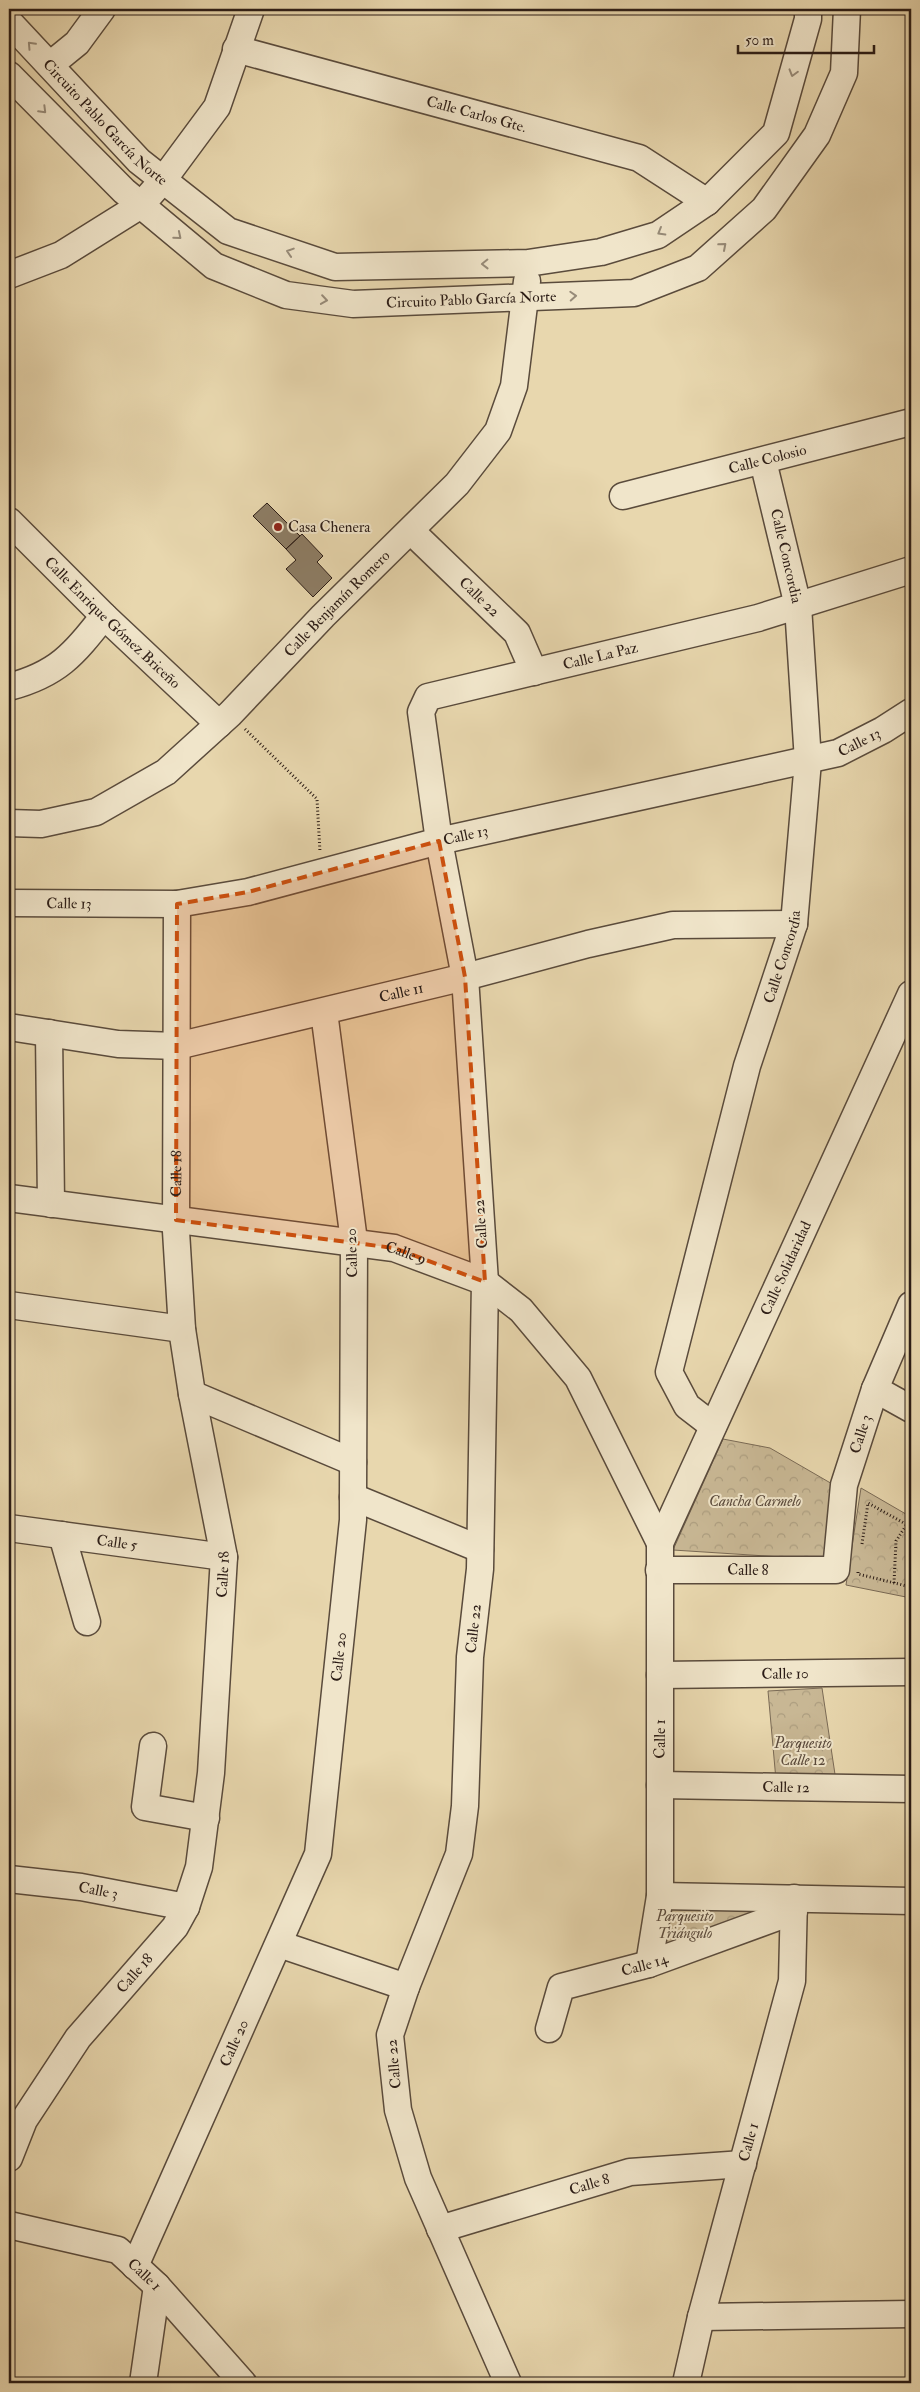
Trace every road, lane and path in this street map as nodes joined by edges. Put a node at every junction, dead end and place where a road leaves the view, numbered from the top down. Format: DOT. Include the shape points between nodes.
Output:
graph roads {
  1 [pos="102,9"];
  2 [pos="251,9"];
  3 [pos="808,9"];
  4 [pos="847,9"];
  5 [pos="9,22"];
  6 [pos="236,49"];
  7 [pos="50,65"];
  8 [pos="9,75"];
  9 [pos="163,180"];
  10 [pos="707,202"];
  11 [pos="141,205"];
  12 [pos="528,264"];
  13 [pos="9,275"];
  14 [pos="526,299"];
  15 [pos="911,422"];
  16 [pos="763,461"];
  17 [pos="623,496"];
  18 [pos="9,520"];
  19 [pos="411,531"];
  20 [pos="911,570"];
  21 [pos="798,606"];
  22 [pos="104,616"];
  23 [pos="534,672"];
  24 [pos="9,687"];
  25 [pos="911,712"];
  26 [pos="224,719"];
  27 [pos="808,761"];
  28 [pos="9,823"];
  29 [pos="439,841"];
  30 [pos="321,873"];
  31 [pos="9,903"];
  32 [pos="177,904"];
  33 [pos="794,924"];
  34 [pos="466,977"];
  35 [pos="911,994"];
  36 [pos="324,1012"];
  37 [pos="9,1027"];
  38 [pos="50,1033"];
  39 [pos="177,1046"];
  40 [pos="9,1198"];
  41 [pos="51,1204"];
  42 [pos="176,1220"];
  43 [pos="354,1241"];
  44 [pos="484,1282"];
  45 [pos="9,1304"];
  46 [pos="911,1305"];
  47 [pos="182,1328"];
  48 [pos="875,1389"];
  49 [pos="192,1394"];
  50 [pos="911,1408"];
  51 [pos="713,1426"];
  52 [pos="353,1462"];
  53 [pos="353,1497"];
  54 [pos="907,1524"];
  55 [pos="911,1527"];
  56 [pos="9,1528"];
  57 [pos="62,1535"];
  58 [pos="660,1543"];
  59 [pos="862,1548"];
  60 [pos="480,1550"];
  61 [pos="224,1557"];
  62 [pos="659,1570"];
  63 [pos="851,1570"];
  64 [pos="894,1583"];
  65 [pos="911,1587"];
  66 [pos="87,1622"];
  67 [pos="911,1672"];
  68 [pos="660,1675"];
  69 [pos="154,1746"];
  70 [pos="660,1784"];
  71 [pos="911,1789"];
  72 [pos="206,1818"];
  73 [pos="9,1879"];
  74 [pos="660,1896"];
  75 [pos="911,1901"];
  76 [pos="794,1905"];
  77 [pos="186,1908"];
  78 [pos="279,1944"];
  79 [pos="649,1964"];
  80 [pos="406,1987"];
  81 [pos="549,2029"];
  82 [pos="9,2158"];
  83 [pos="743,2164"];
  84 [pos="9,2225"];
  85 [pos="440,2229"];
  86 [pos="135,2266"];
  87 [pos="157,2286"];
  88 [pos="911,2314"];
  89 [pos="701,2318"];
  90 [pos="142,2383"];
  91 [pos="243,2383"];
  92 [pos="508,2383"];
  93 [pos="686,2383"];
  1 -- 7 [label="street" via="77,43"];
  2 -- 6 [label="street"];
  3 -- 10 [label="street, Circuito Pablo García Norte, one-way" via="776,133"];
  14 -- 4 [label="street, Circuito Pablo García Norte, one-way" via="634,293 698,268 764,210 817,135 844,73"];
  7 -- 5 [label="street, Circuito Pablo García Norte, one-way"];
  6 -- 9 [label="street" via="216,107"];
  6 -- 10 [label="street, Calle Carlos Gte." via="639,158"];
  7 -- 9 [label="street, Circuito Pablo García Norte" via="139,161"];
  8 -- 11 [label="street, Circuito Pablo García Norte, one-way"];
  9 -- 11 [label="street"];
  12 -- 9 [label="street, Circuito Pablo García Norte, one-way" via="335,267 228,232"];
  10 -- 12 [label="street, Circuito Pablo García Norte, one-way" via="658,235 601,252"];
  11 -- 13 [label="street" via="61,255"];
  11 -- 14 [label="street, Circuito Pablo García Norte, one-way" via="214,266 286,295 353,304"];
  12 -- 14 [label="street, Calle Benjamín Romero"];
  14 -- 19 [label="street, Calle Benjamín Romero" via="514,386 498,431 457,484"];
  15 -- 16 [label="street, Calle Colosio"];
  16 -- 17 [label="street, Calle Colosio"];
  16 -- 21 [label="street, Calle Concordia"];
  18 -- 22 [label="street, Calle Enrique Gómez Briceño"];
  19 -- 23 [label="street, Calle 22" via="516,633"];
  19 -- 26 [label="street, Calle Benjamín Romero"];
  20 -- 21 [label="street, Calle La Paz"];
  21 -- 23 [label="street, Calle La Paz"];
  21 -- 27 [label="street, Calle Concordia"];
  22 -- 24 [label="street" via="75,653 54,669 30,682"];
  22 -- 26 [label="street, Calle Enrique Gómez Briceño"];
  23 -- 29 [label="street, Calle La Paz" via="428,697 421,712"];
  25 -- 27 [label="street, Calle 13" via="838,752"];
  26 -- 28 [label="street, Calle Benjamín Romero" via="166,772 96,812 41,824"];
  26 -- 30 [label="path" via="317,799"];
  27 -- 29 [label="street, Calle 13"];
  27 -- 33 [label="street, Calle Concordia"];
  29 -- 30 [label="street, Calle 13"];
  29 -- 34 [label="street, Calle 22"];
  30 -- 32 [label="street, Calle 13" via="248,892"];
  31 -- 32 [label="street, Calle 13"];
  32 -- 39 [label="street, Calle 18"];
  33 -- 34 [label="street, Calle 11" via="673,925"];
  33 -- 51 [label="street, Calle Concordia" via="748,1066 669,1372 687,1406"];
  34 -- 36 [label="street, Calle 11"];
  34 -- 44 [label="street, Calle 22"];
  35 -- 51 [label="street, Calle Solidaridad"];
  36 -- 39 [label="street, Calle 11"];
  36 -- 43 [label="street, Calle 20"];
  37 -- 38 [label="street, Calle 11"];
  38 -- 39 [label="street, Calle 11" via="118,1044"];
  38 -- 41 [label="street"];
  39 -- 42 [label="street, Calle 18"];
  40 -- 41 [label="street, Calle 9"];
  41 -- 42 [label="street, Calle 9"];
  42 -- 43 [label="street, Calle 9"];
  42 -- 47 [label="street, Calle 18"];
  43 -- 44 [label="street, Calle 9" via="394,1248"];
  43 -- 52 [label="street, Calle 20"];
  44 -- 58 [label="street, Calle 9" via="521,1310 578,1378"];
  44 -- 60 [label="street, Calle 22"];
  45 -- 47 [label="street"];
  46 -- 48 [label="street, Calle 3"];
  47 -- 49 [label="street, Calle 18"];
  48 -- 50 [label="street"];
  48 -- 63 [label="street, Calle 3" via="844,1485"];
  49 -- 52 [label="street"];
  49 -- 61 [label="street, Calle 18"];
  51 -- 58 [label="street, Calle Solidaridad"];
  52 -- 53 [label="street, Calle 20"];
  53 -- 60 [label="street"];
  53 -- 78 [label="street, Calle 20" via="318,1854"];
  54 -- 55 [label="path"];
  54 -- 59 [label="path" via="868,1503"];
  54 -- 64 [label="path" via="896,1541"];
  56 -- 57 [label="street, Calle 5"];
  57 -- 61 [label="street, Calle 5"];
  57 -- 66 [label="street"];
  58 -- 62 [label="street, Calle 1"];
  60 -- 80 [label="street, Calle 22" via="470,1657 465,1806 459,1854"];
  61 -- 72 [label="street, Calle 18"];
  62 -- 63 [label="street, Calle 8"];
  62 -- 68 [label="street, Calle 1"];
  63 -- 64 [label="path"];
  64 -- 65 [label="path"];
  67 -- 68 [label="street, Calle 10"];
  68 -- 70 [label="street, Calle 1"];
  69 -- 72 [label="street" via="145,1807"];
  70 -- 71 [label="street, Calle 12"];
  70 -- 74 [label="street, Calle 1"];
  72 -- 77 [label="street, Calle 18" via="199,1868"];
  73 -- 77 [label="street, Calle 3" via="81,1887"];
  74 -- 76 [label="street, Calle 14"];
  74 -- 79 [label="street, Calle 1"];
  75 -- 76 [label="street, Calle 14"];
  76 -- 79 [label="street, Calle 14"];
  76 -- 83 [label="street, Calle 1" via="792,1981"];
  77 -- 82 [label="street, Calle 18" via="175,1927 78,2038 24,2120"];
  78 -- 80 [label="street"];
  78 -- 86 [label="street, Calle 20"];
  79 -- 81 [label="street, Calle 14" via="561,1987"];
  80 -- 85 [label="street, Calle 22" via="390,2035 398,2110 418,2178"];
  83 -- 85 [label="street, Calle 8" via="630,2172"];
  83 -- 89 [label="street, Calle 1"];
  84 -- 86 [label="street, Calle 1" via="118,2250"];
  85 -- 92 [label="street, Calle 22"];
  86 -- 87 [label="street, Calle 1"];
  87 -- 90 [label="street"];
  87 -- 91 [label="street, Calle 1"];
  88 -- 89 [label="street"];
  89 -- 93 [label="street, Calle 1"];
}
